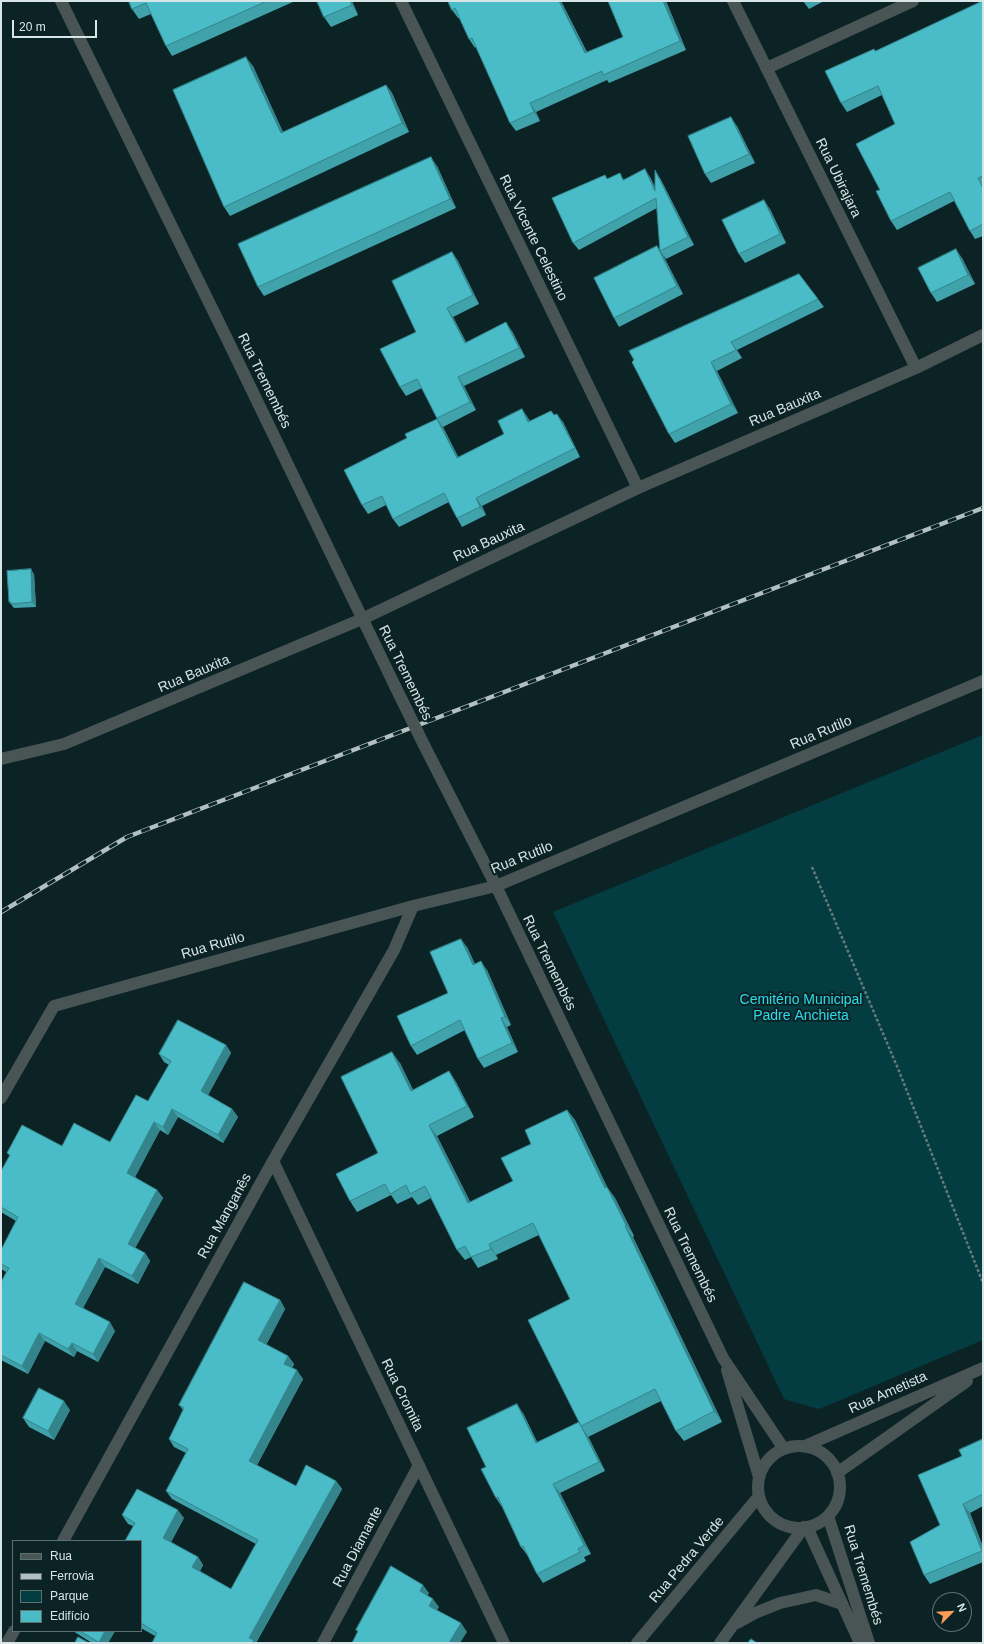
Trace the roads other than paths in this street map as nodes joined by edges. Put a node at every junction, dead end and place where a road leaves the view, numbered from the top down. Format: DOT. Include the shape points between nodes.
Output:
graph roads {
  1 [pos="61,1"];
  2 [pos="401,1"];
  3 [pos="733,1"];
  4 [pos="913,1"];
  5 [pos="767,68"];
  6 [pos="983,335"];
  7 [pos="916,368"];
  8 [pos="638,488"];
  9 [pos="362,619"];
  10 [pos="983,681"];
  11 [pos="1,758"];
  12 [pos="496,886"];
  13 [pos="414,906"];
  14 [pos="1,1098"];
  15 [pos="273,1161"];
  16 [pos="723,1358"];
  17 [pos="983,1368"];
  18 [pos="805,1446"];
  19 [pos="784,1448"];
  20 [pos="419,1465"];
  21 [pos="837,1473"];
  22 [pos="759,1477"];
  23 [pos="759,1496"];
  24 [pos="828,1516"];
  25 [pos="806,1527"];
  26 [pos="64,1540"];
  27 [pos="842,1604"];
  28 [pos="732,1626"];
  29 [pos="13,1632"];
  30 [pos="7,1643"];
  31 [pos="323,1643"];
  32 [pos="504,1643"];
  33 [pos="637,1643"];
  34 [pos="720,1643"];
  35 [pos="860,1643"];
  36 [pos="869,1643"];
  1 -- 9 [label="street, Rua Tremembés"];
  2 -- 8 [label="street, Rua Vicente Celestino"];
  3 -- 5 [label="street, Rua Ubirajara"];
  4 -- 5 [label="street"];
  5 -- 7 [label="street, Rua Ubirajara"];
  6 -- 7 [label="street, Rua Bauxita"];
  7 -- 8 [label="street, Rua Bauxita"];
  8 -- 9 [label="street, Rua Bauxita"];
  9 -- 11 [label="street, Rua Bauxita" via="64,744"];
  9 -- 12 [label="street, Rua Tremembés, bridge"];
  10 -- 12 [label="street, Rua Rutilo"];
  12 -- 13 [label="street, Rua Rutilo"];
  12 -- 16 [label="street, Rua Tremembés"];
  13 -- 14 [label="street, Rua Rutilo" via="54,1006"];
  13 -- 15 [label="street, Rua Manganês" via="394,950"];
  15 -- 20 [label="street, Rua Cromita"];
  15 -- 26 [label="street, Rua Manganês"];
  16 -- 19 [label="street, Rua Tremembés"];
  16 -- 22 [label="street, Rua Tremembés"];
  17 -- 18 [label="street, Rua Ametista"];
  17 -- 21 [label="street, Rua Ametista"];
  18 -- 19 [label="street"];
  18 -- 21 [label="street" via="825,1455"];
  19 -- 22 [label="street" via="768,1460"];
  20 -- 31 [label="street, Rua Diamante"];
  20 -- 32 [label="street, Rua Cromita"];
  21 -- 24 [label="street" via="840,1484 839,1496"];
  22 -- 23 [label="street"];
  23 -- 25 [label="street" via="772,1517 782,1524"];
  23 -- 33 [label="street, Rua Pedra Verde"];
  24 -- 25 [label="street" via="819,1523"];
  24 -- 36 [label="street, Rua Tremembés"];
  25 -- 27 [label="street, Rua Tremembés"];
  25 -- 28 [label="street"];
  27 -- 28 [label="street" via="816,1595 780,1603"];
  27 -- 35 [label="street, Rua Tremembés"];
  28 -- 34 [label="street"];
  29 -- 30 [label="street"];
}
